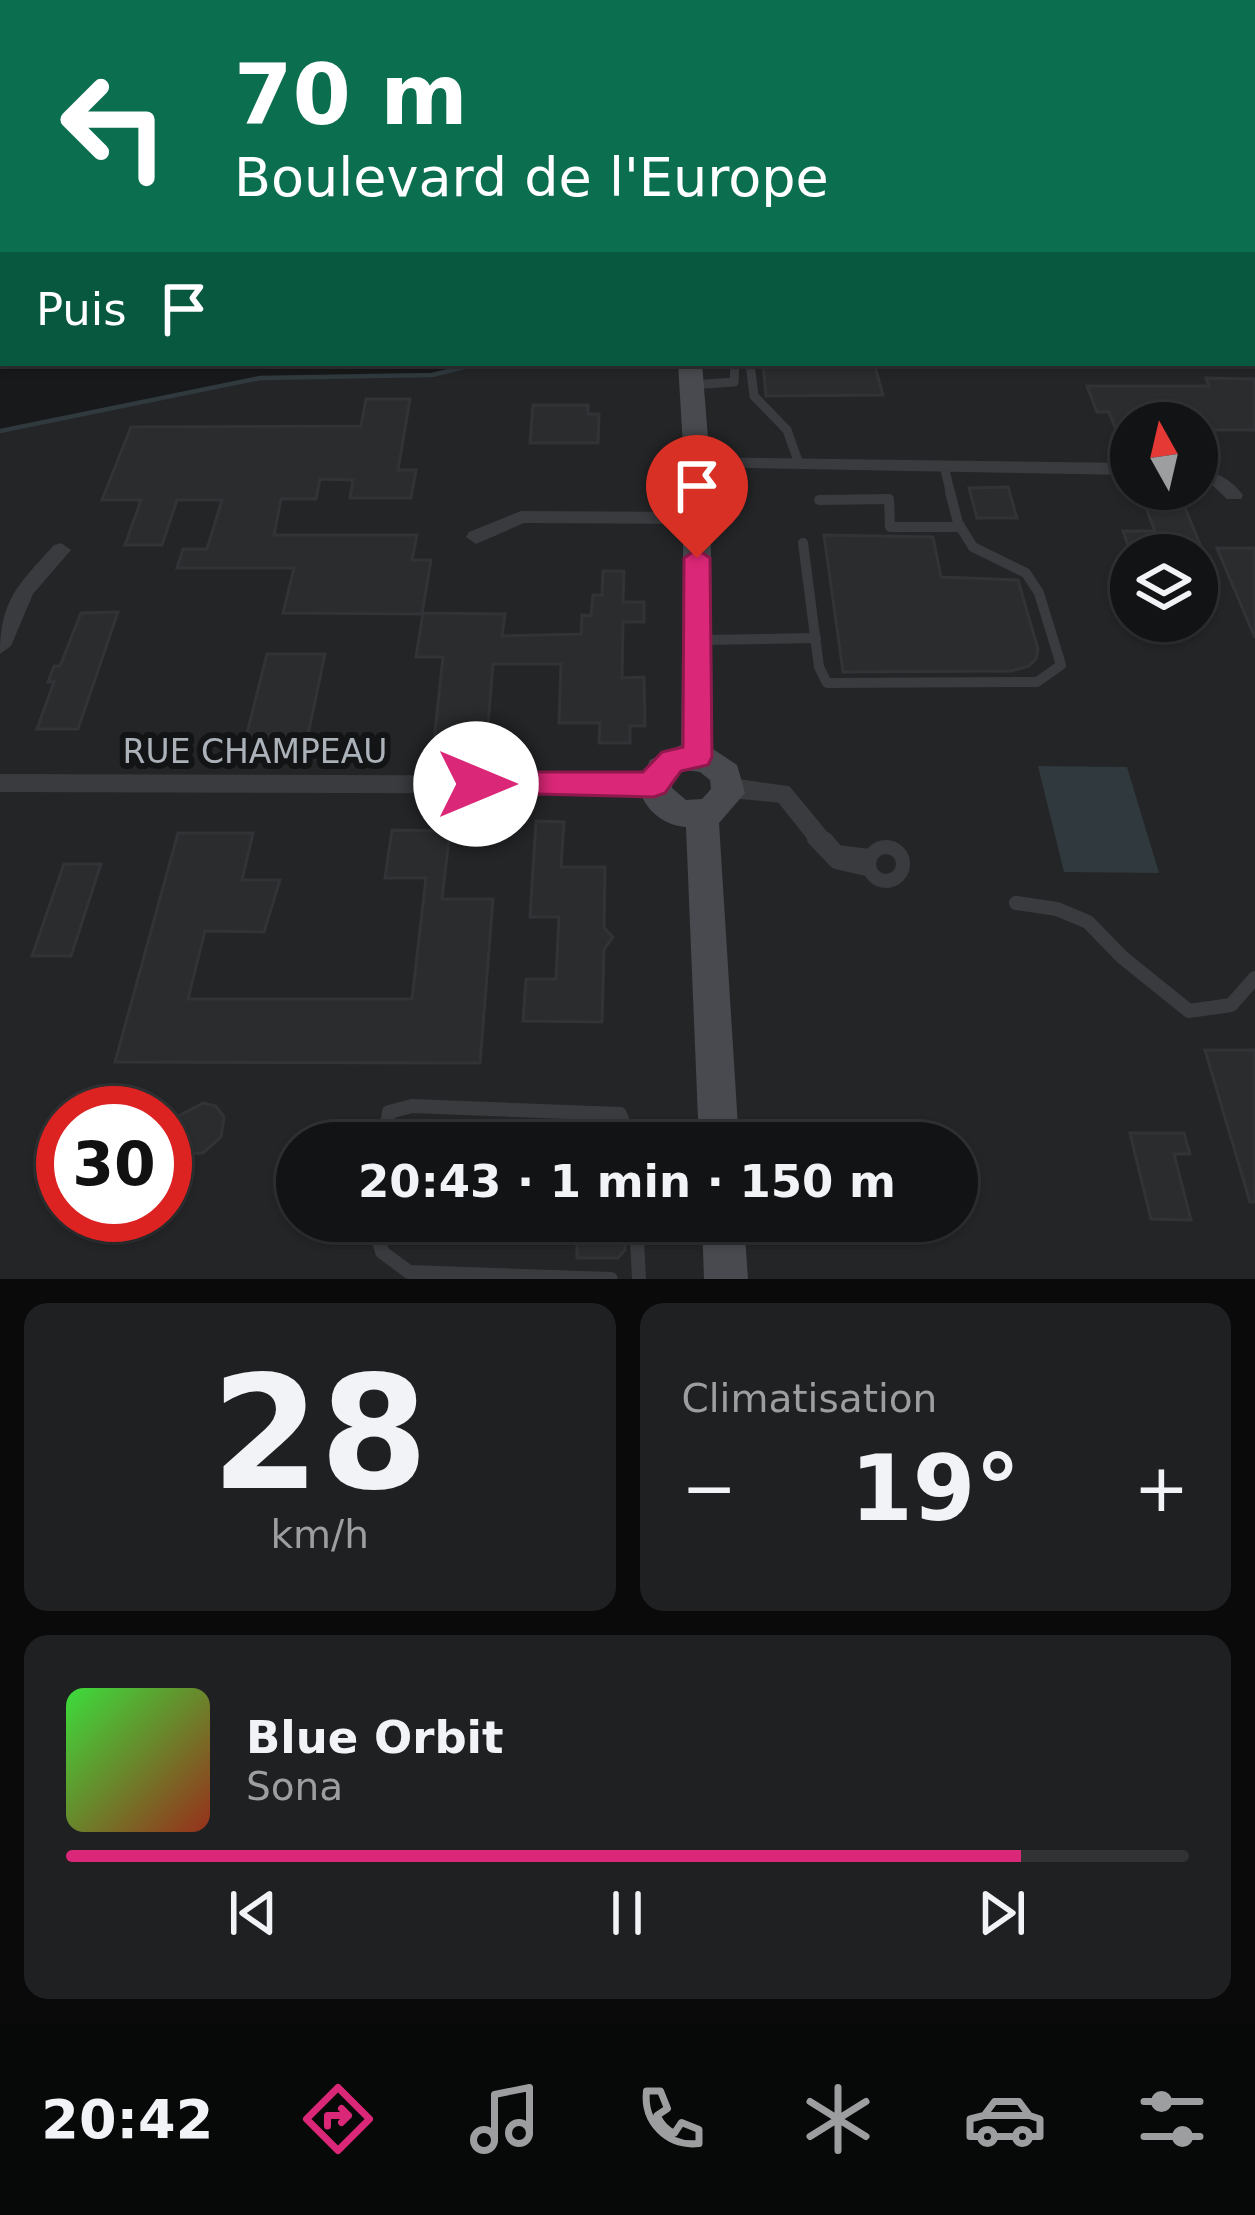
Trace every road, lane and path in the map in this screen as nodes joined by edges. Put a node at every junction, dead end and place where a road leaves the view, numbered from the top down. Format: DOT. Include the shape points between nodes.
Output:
graph roads {
  1 [pos="735,366"];
  2 [pos="750,366"];
  3 [pos="690,374"];
  4 [pos="697,463"];
  5 [pos="799,464"];
  6 [pos="944,466"];
  7 [pos="1110,469"];
  8 [pos="1218,480"];
  9 [pos="1234,496"];
  10 [pos="819,500"];
  11 [pos="696,518"];
  12 [pos="959,527"];
  13 [pos="476,537"];
  14 [pos="803,543"];
  15 [pos="61,550"];
  16 [pos="816,638"];
  17 [pos="699,640"];
  18 [pos="0,646"];
  19 [pos="697,757"];
  20 [pos="0,783"];
  21 [pos="654,784"];
  22 [pos="720,797"];
  23 [pos="870,863"];
  24 [pos="1016,903"];
  25 [pos="1255,978"];
  26 [pos="387,1122"];
  27 [pos="623,1122"];
  28 [pos="719,1122"];
  29 [pos="377,1242"];
  30 [pos="637,1242"];
  31 [pos="724,1242"];
  32 [pos="611,1279"];
  33 [pos="639,1279"];
  34 [pos="726,1279"];
  1 -- 3 [label="lane" via="734,382"];
  2 -- 5 [label="lane" via="754,396 787,430"];
  3 -- 4 [label="street"];
  4 -- 5 [label="street"];
  4 -- 11 [label="street"];
  5 -- 6 [label="street"];
  6 -- 7 [label="street"];
  6 -- 12 [label="lane"];
  8 -- 9 [label="street"];
  10 -- 12 [label="lane" via="889,499 890,527"];
  11 -- 13 [label="street" via="521,518"];
  11 -- 17 [label="street"];
  12 -- 16 [label="lane" via="991,562 1026,573 1061,665 1036,682 827,683"];
  14 -- 16 [label="lane"];
  15 -- 18 [label="street" via="24,591"];
  16 -- 17 [label="lane"];
  17 -- 19 [label="street"];
  19 -- 21 [label="street" via="673,760"];
  19 -- 22 [label="street" via="718,766"];
  20 -- 21 [label="street, RUE CHAMPEAU"];
  21 -- 22 [label="street" via="669,809"];
  22 -- 23 [label="lane" via="774,794 820,853 836,864"];
  22 -- 28 [label="street"];
  24 -- 25 [label="lane" via="1088,922 1189,1011 1231,1005"];
  26 -- 27 [label="lane" via="389,1112 412,1106 620,1114"];
  29 -- 32 [label="lane" via="388,1262 409,1272"];
  30 -- 33 [label="lane"];
  31 -- 34 [label="street"];
}
